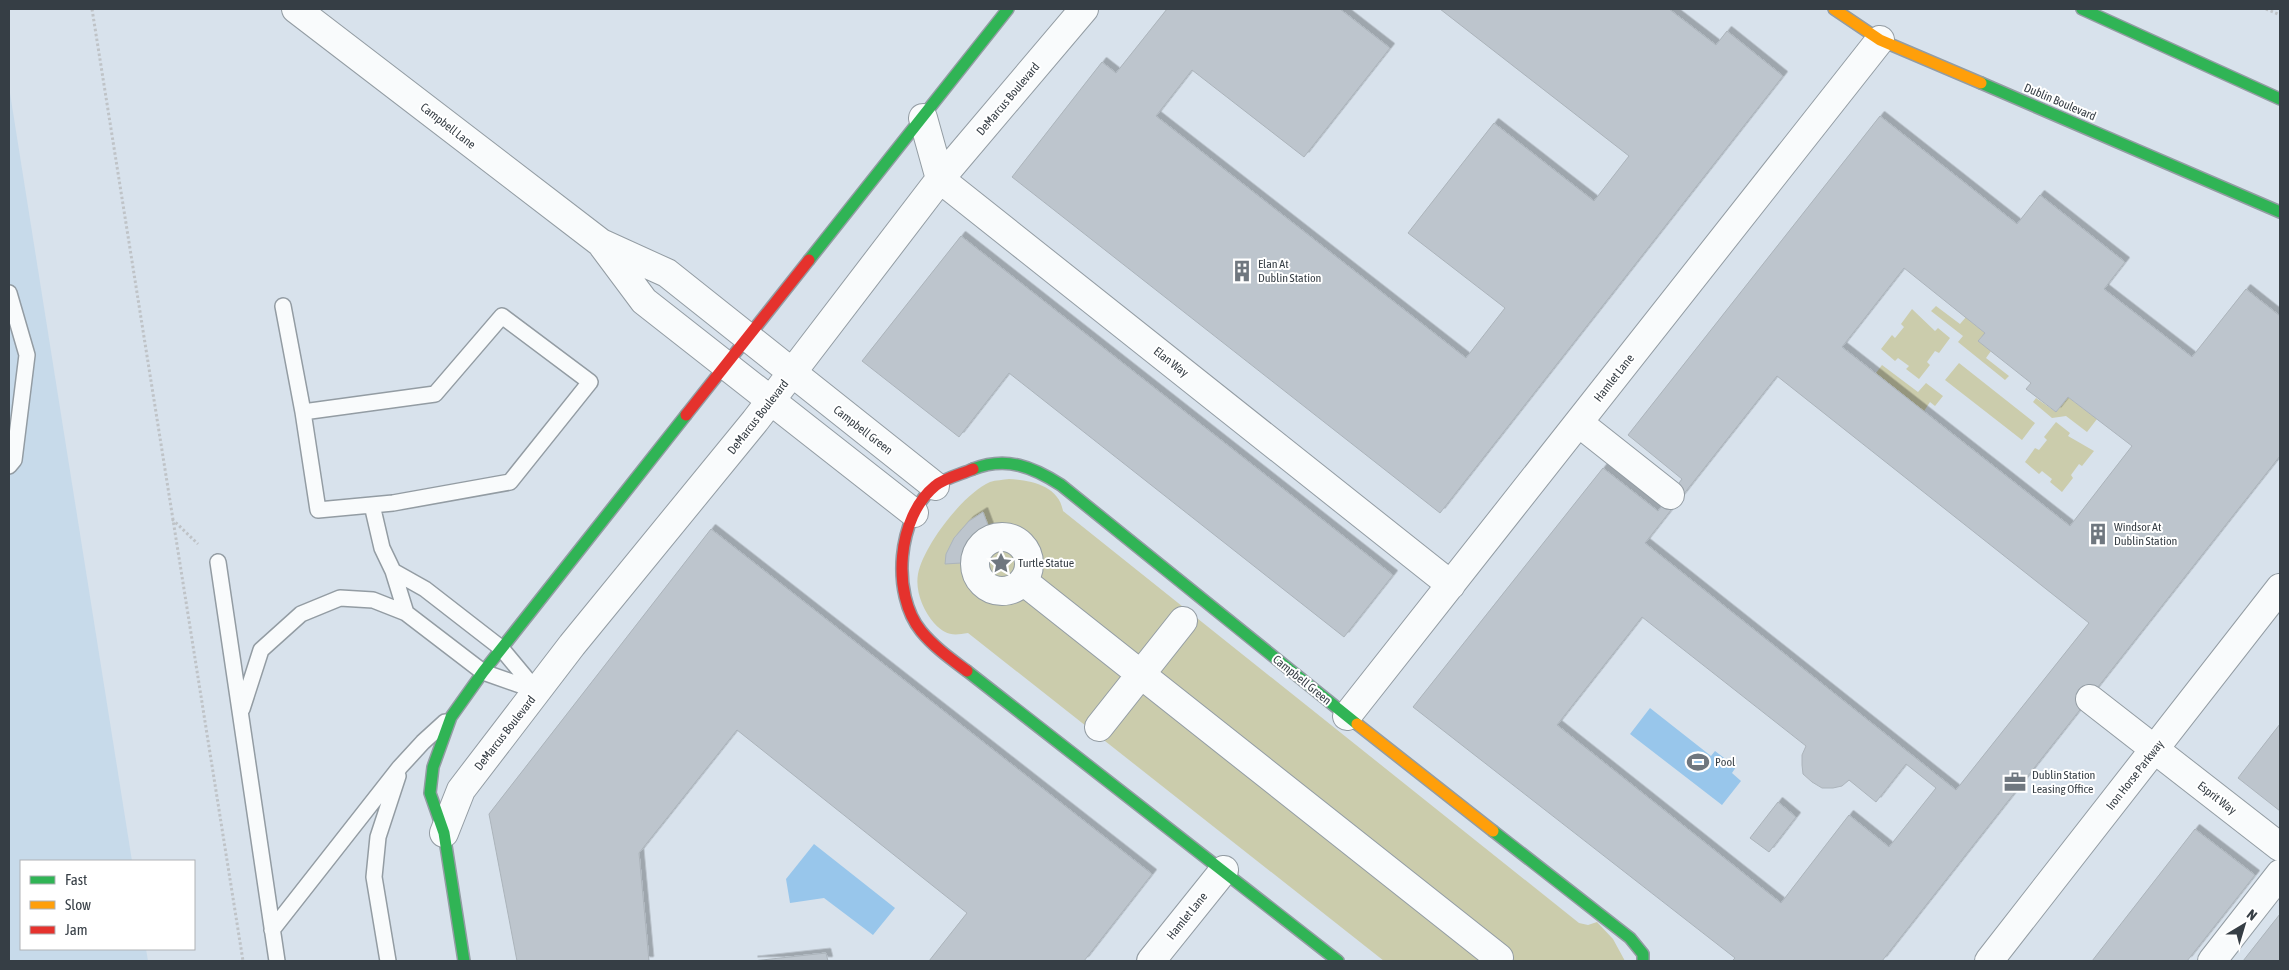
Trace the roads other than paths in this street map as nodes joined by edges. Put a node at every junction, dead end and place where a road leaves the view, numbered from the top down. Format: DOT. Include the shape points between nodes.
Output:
graph roads {
  1 [pos="296,9"];
  2 [pos="1008,9"];
  3 [pos="1084,9"];
  4 [pos="1834,9"];
  5 [pos="2082,9"];
  6 [pos="1880,40"];
  7 [pos="2280,99"];
  8 [pos="923,118"];
  9 [pos="940,179"];
  10 [pos="2280,212"];
  11 [pos="601,243"];
  12 [pos="9,293"];
  13 [pos="283,306"];
  14 [pos="746,338"];
  15 [pos="724,365"];
  16 [pos="791,374"];
  17 [pos="770,401"];
  18 [pos="303,412"];
  19 [pos="1579,423"];
  20 [pos="9,466"];
  21 [pos="935,486"];
  22 [pos="1670,495"];
  23 [pos="372,505"];
  24 [pos="914,514"];
  25 [pos="218,562"];
  26 [pos="393,571"];
  27 [pos="1023,581"];
  28 [pos="1451,585"];
  29 [pos="2280,588"];
  30 [pos="406,613"];
  31 [pos="1183,621"];
  32 [pos="501,648"];
  33 [pos="483,672"];
  34 [pos="1140,675"];
  35 [pos="537,692"];
  36 [pos="2090,698"];
  37 [pos="241,713"];
  38 [pos="1347,716"];
  39 [pos="451,717"];
  40 [pos="1099,727"];
  41 [pos="2155,749"];
  42 [pos="400,767"];
  43 [pos="444,833"];
  44 [pos="2280,847"];
  45 [pos="1224,870"];
  46 [pos="2280,874"];
  47 [pos="272,930"];
  48 [pos="1499,958"];
  49 [pos="277,961"];
  50 [pos="388,961"];
  51 [pos="464,961"];
  52 [pos="1151,961"];
  53 [pos="1338,961"];
  54 [pos="1643,961"];
  55 [pos="1989,961"];
  56 [pos="2212,961"];
  1 -- 11 [label="street, Campbell Lane"];
  2 -- 8 [label="street"];
  3 -- 9 [label="street, DeMarcus Boulevard"];
  4 -- 6 [label="street, Dublin Boulevard"];
  5 -- 7 [label="street"];
  6 -- 10 [label="street, Dublin Boulevard"];
  6 -- 19 [label="street, Hamlet Lane"];
  8 -- 9 [label="street"];
  8 -- 14 [label="street"];
  9 -- 16 [label="street, DeMarcus Boulevard"];
  9 -- 28 [label="street, Elan Way"];
  11 -- 14 [label="street, Campbell Lane" via="666,274"];
  11 -- 15 [label="street, Campbell Lane" via="644,301"];
  12 -- 20 [label="lane" via="27,355 14,460"];
  13 -- 18 [label="lane"];
  14 -- 15 [label="street"];
  14 -- 16 [label="street, Campbell Lane"];
  15 -- 17 [label="street, Campbell Lane"];
  15 -- 32 [label="street"];
  16 -- 17 [label="street, DeMarcus Boulevard"];
  16 -- 21 [label="street, Campbell Green"];
  17 -- 24 [label="street"];
  17 -- 35 [label="street, DeMarcus Boulevard"];
  18 -- 23 [label="lane" via="318,510"];
  18 -- 23 [label="lane" via="435,394 502,316 590,382 510,482"];
  19 -- 22 [label="street"];
  19 -- 28 [label="street, Hamlet Lane"];
  21 -- 24 [label="street, Campbell Green"];
  21 -- 38 [label="street, Campbell Green" via="976,468 997,463 1020,464 1039,471 1061,485"];
  23 -- 26 [label="lane" via="382,548"];
  24 -- 45 [label="street, Campbell Green" via="901,561 902,586 909,611 920,630 935,646"];
  25 -- 37 [label="lane"];
  26 -- 30 [label="lane"];
  26 -- 32 [label="lane" via="425,589"];
  27 -- 34 [label="street"];
  28 -- 38 [label="street, Hamlet Lane"];
  29 -- 41 [label="street, Iron Horse Parkway"];
  30 -- 33 [label="lane"];
  30 -- 37 [label="lane" via="373,600 340,598 300,614 261,650"];
  31 -- 34 [label="street"];
  32 -- 33 [label="street"];
  32 -- 35 [label="lane"];
  33 -- 35 [label="lane"];
  33 -- 39 [label="street"];
  34 -- 40 [label="street"];
  34 -- 48 [label="street"];
  35 -- 43 [label="street, DeMarcus Boulevard" via="461,790"];
  36 -- 41 [label="street, Esprit Way"];
  37 -- 47 [label="lane"];
  38 -- 54 [label="street, Campbell Green" via="1630,938 1643,954"];
  39 -- 42 [label="lane"];
  39 -- 43 [label="street" via="434,766 430,792"];
  41 -- 44 [label="street, Esprit Way"];
  41 -- 55 [label="street, Iron Horse Parkway"];
  42 -- 47 [label="lane"];
  42 -- 50 [label="lane" via="378,837 374,877"];
  43 -- 51 [label="street"];
  45 -- 52 [label="street, Hamlet Lane"];
  45 -- 53 [label="street, Campbell Green"];
  46 -- 56 [label="street"];
  47 -- 49 [label="lane"];
}
